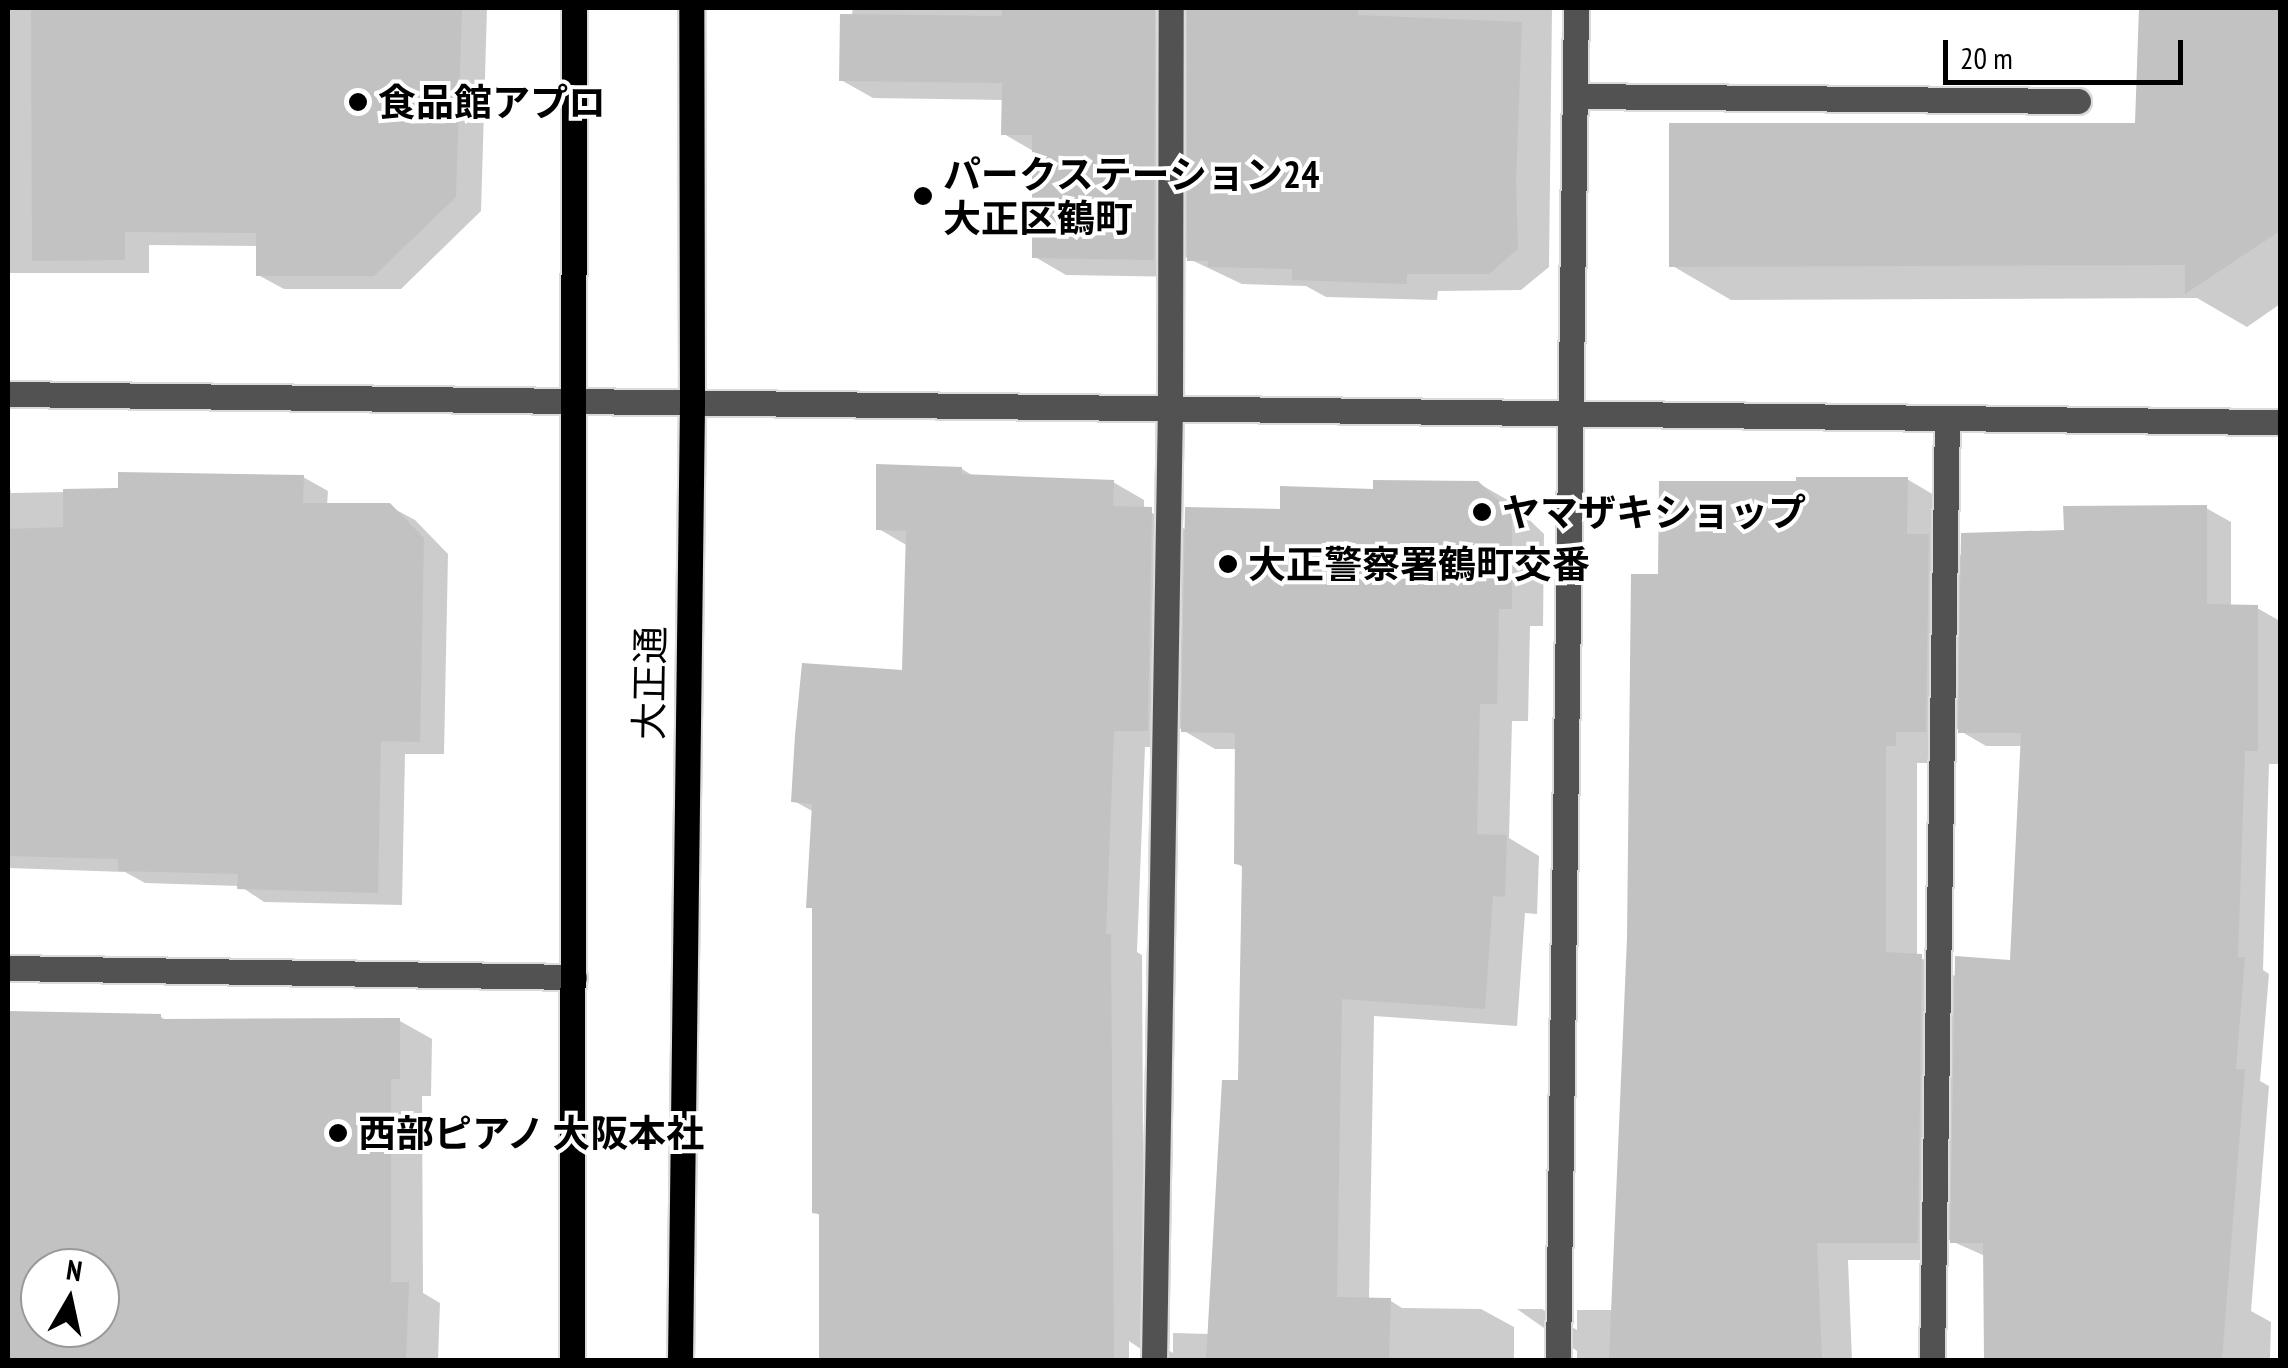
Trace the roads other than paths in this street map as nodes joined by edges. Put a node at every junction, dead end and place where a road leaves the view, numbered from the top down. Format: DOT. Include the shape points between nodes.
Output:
graph roads {
  1 [pos="574,8"];
  2 [pos="691,8"];
  3 [pos="1171,8"];
  4 [pos="1576,8"];
  5 [pos="1575,96"];
  6 [pos="2078,102"];
  7 [pos="8,394"];
  8 [pos="692,399"];
  9 [pos="574,400"];
  10 [pos="1170,407"];
  11 [pos="1572,414"];
  12 [pos="1947,419"];
  13 [pos="2280,422"];
  14 [pos="8,968"];
  15 [pos="574,976"];
  16 [pos="572,1360"];
  17 [pos="680,1360"];
  18 [pos="1154,1360"];
  19 [pos="1558,1360"];
  20 [pos="1932,1360"];
  1 -- 9 [label="main road, 大正通"];
  2 -- 8 [label="main road, 大正通"];
  3 -- 10 [label="street"];
  4 -- 5 [label="street"];
  5 -- 6 [label="street"];
  5 -- 11 [label="street"];
  7 -- 9 [label="street"];
  8 -- 9 [label="street"];
  8 -- 10 [label="street"];
  8 -- 17 [label="main road, 大正通"];
  9 -- 15 [label="main road, 大正通"];
  10 -- 11 [label="street"];
  10 -- 18 [label="street"];
  11 -- 12 [label="street"];
  11 -- 19 [label="street"];
  12 -- 13 [label="street"];
  12 -- 20 [label="street"];
  14 -- 15 [label="street"];
  15 -- 16 [label="main road, 大正通"];
}
